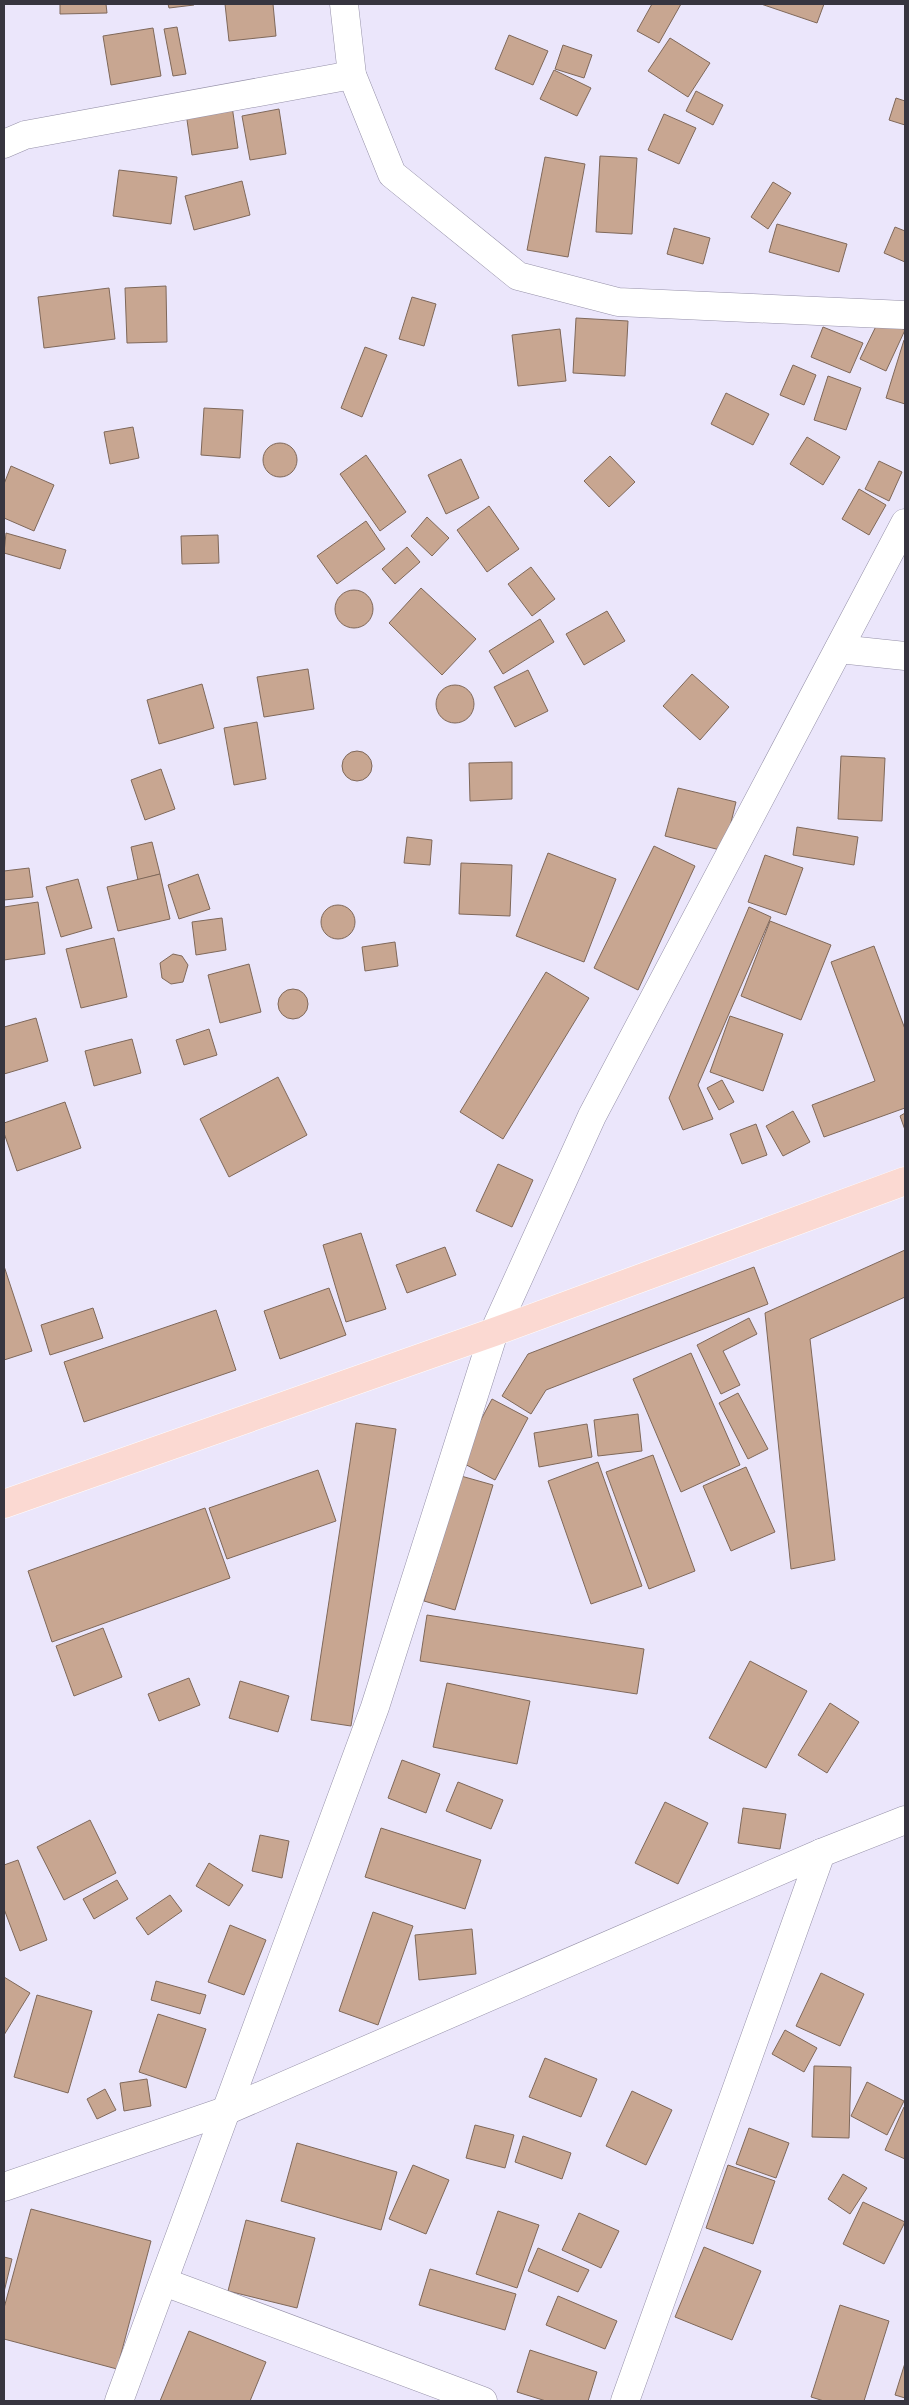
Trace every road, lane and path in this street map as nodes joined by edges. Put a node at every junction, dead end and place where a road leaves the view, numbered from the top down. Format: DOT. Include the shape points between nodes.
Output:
graph roads {
  1 [pos="344,4"];
  2 [pos="352,75"];
  3 [pos="4,144"];
  4 [pos="905,315"];
  5 [pos="905,523"];
  6 [pos="840,649"];
  7 [pos="905,656"];
  8 [pos="905,1181"];
  9 [pos="494,1332"];
  10 [pos="4,1504"];
  11 [pos="905,1820"];
  12 [pos="821,1853"];
  13 [pos="228,2110"];
  14 [pos="4,2187"];
  15 [pos="164,2282"];
  16 [pos="119,2401"];
  17 [pos="484,2401"];
  18 [pos="625,2401"];
  1 -- 2 [label="street"];
  2 -- 3 [label="street" via="25,135"];
  2 -- 4 [label="street" via="392,174 518,276 618,302"];
  5 -- 6 [label="street"];
  6 -- 7 [label="street"];
  6 -- 9 [label="street" via="592,1116"];
  8 -- 9 [label="main road"];
  9 -- 10 [label="main road"];
  9 -- 13 [label="street" via="375,1707"];
  11 -- 12 [label="street"];
  12 -- 13 [label="street"];
  12 -- 18 [label="street"];
  13 -- 14 [label="street"];
  13 -- 15 [label="street"];
  15 -- 16 [label="street"];
  15 -- 17 [label="street"];
}
